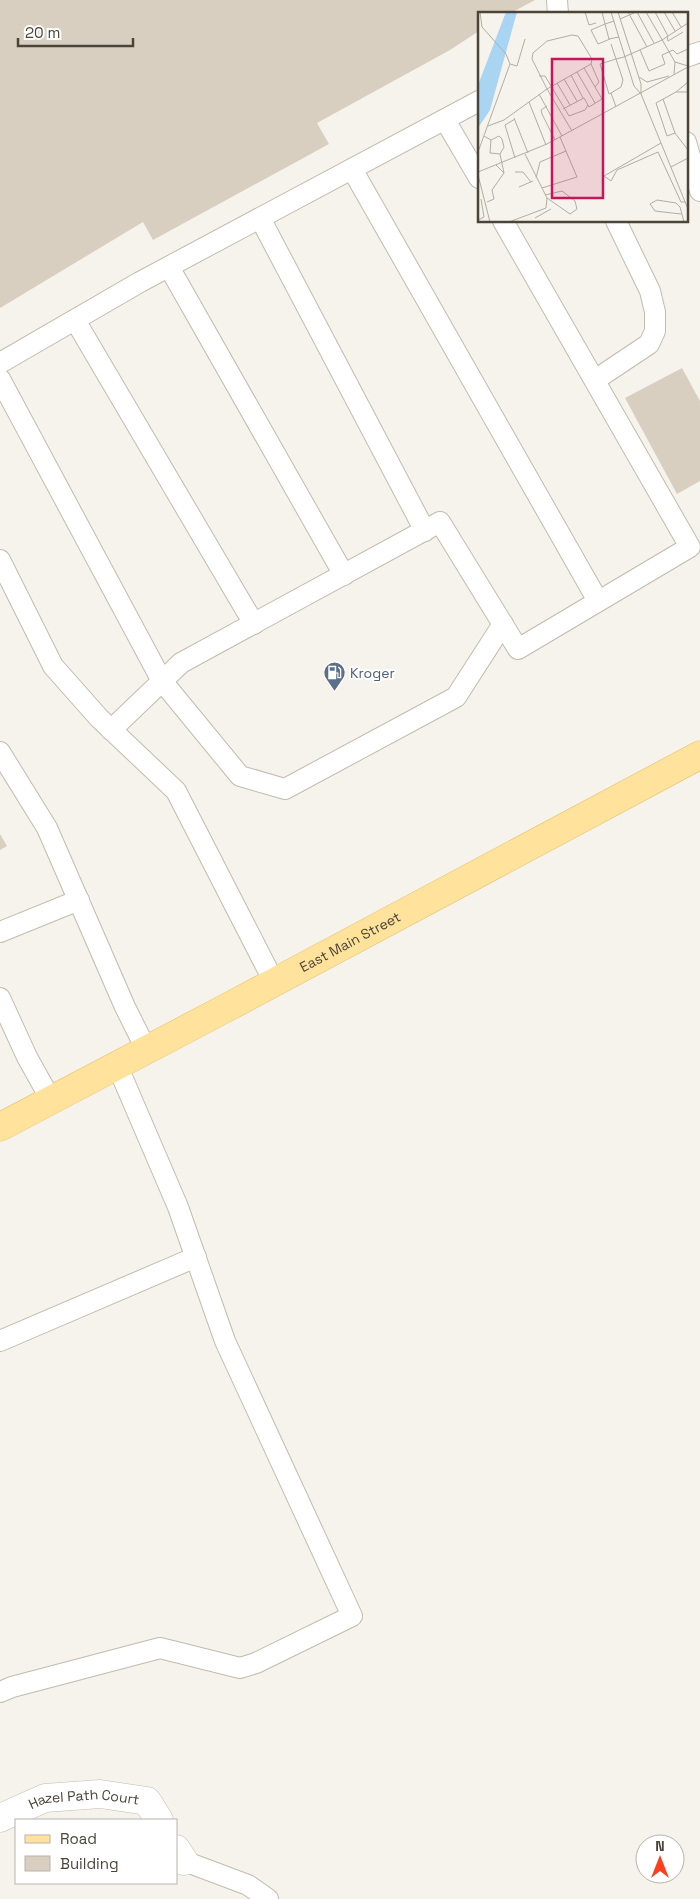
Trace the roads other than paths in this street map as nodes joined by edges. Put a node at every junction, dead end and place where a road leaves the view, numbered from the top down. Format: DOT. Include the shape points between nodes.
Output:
graph roads {
  1 [pos="478,102"];
  2 [pos="445,120"];
  3 [pos="688,149"];
  4 [pos="352,169"];
  5 [pos="478,176"];
  6 [pos="700,191"];
  7 [pos="260,218"];
  8 [pos="504,222"];
  9 [pos="616,222"];
  10 [pos="169,267"];
  11 [pos="75,320"];
  12 [pos="0,363"];
  13 [pos="0,379"];
  14 [pos="595,380"];
  15 [pos="425,531"];
  16 [pos="0,560"];
  17 [pos="344,575"];
  18 [pos="598,601"];
  19 [pos="254,624"];
  20 [pos="502,624"];
  21 [pos="162,681"];
  22 [pos="111,730"];
  23 [pos="0,752"];
  24 [pos="700,754"];
  25 [pos="79,900"];
  26 [pos="0,932"];
  27 [pos="274,982"];
  28 [pos="0,998"];
  29 [pos="146,1050"];
  30 [pos="117,1065"];
  31 [pos="51,1100"];
  32 [pos="0,1127"];
  33 [pos="196,1257"];
  34 [pos="0,1341"];
  35 [pos="0,1692"];
  36 [pos="0,1818"];
  37 [pos="158,1819"];
  38 [pos="180,1855"];
  39 [pos="268,1899"];
  1 -- 2 [label="lane"];
  2 -- 4 [label="lane"];
  2 -- 5 [label="lane"];
  3 -- 6 [label="lane"];
  4 -- 7 [label="lane"];
  4 -- 18 [label="lane"];
  7 -- 10 [label="lane"];
  7 -- 15 [label="lane"];
  8 -- 14 [label="lane"];
  9 -- 14 [label="lane" via="650,291 655,331 648,344"];
  10 -- 11 [label="lane"];
  10 -- 17 [label="lane"];
  11 -- 12 [label="lane"];
  11 -- 19 [label="lane"];
  13 -- 21 [label="lane"];
  14 -- 18 [label="lane" via="690,547"];
  15 -- 17 [label="lane"];
  15 -- 20 [label="lane" via="440,522"];
  16 -- 22 [label="lane" via="53,666"];
  17 -- 19 [label="lane"];
  18 -- 20 [label="lane" via="518,649"];
  19 -- 21 [label="lane" via="180,663"];
  20 -- 21 [label="lane" via="456,697 285,788 240,776"];
  21 -- 22 [label="lane"];
  22 -- 27 [label="lane" via="176,791"];
  23 -- 25 [label="lane" via="47,828"];
  24 -- 27 [label="main road, East Main Street"];
  25 -- 26 [label="lane"];
  25 -- 29 [label="lane"];
  27 -- 29 [label="main road, East Main Street"];
  28 -- 31 [label="lane"];
  29 -- 30 [label="main road, East Main Street"];
  30 -- 31 [label="main road, East Main Street"];
  30 -- 33 [label="lane"];
  31 -- 32 [label="main road, East Main Street"];
  33 -- 34 [label="lane"];
  33 -- 35 [label="lane" via="225,1341 352,1616 256,1664 240,1668 160,1648"];
  36 -- 37 [label="street, Hazel Path Court" via="45,1798 100,1794 147,1801"];
  38 -- 39 [label="lane" via="248,1885"];
}
